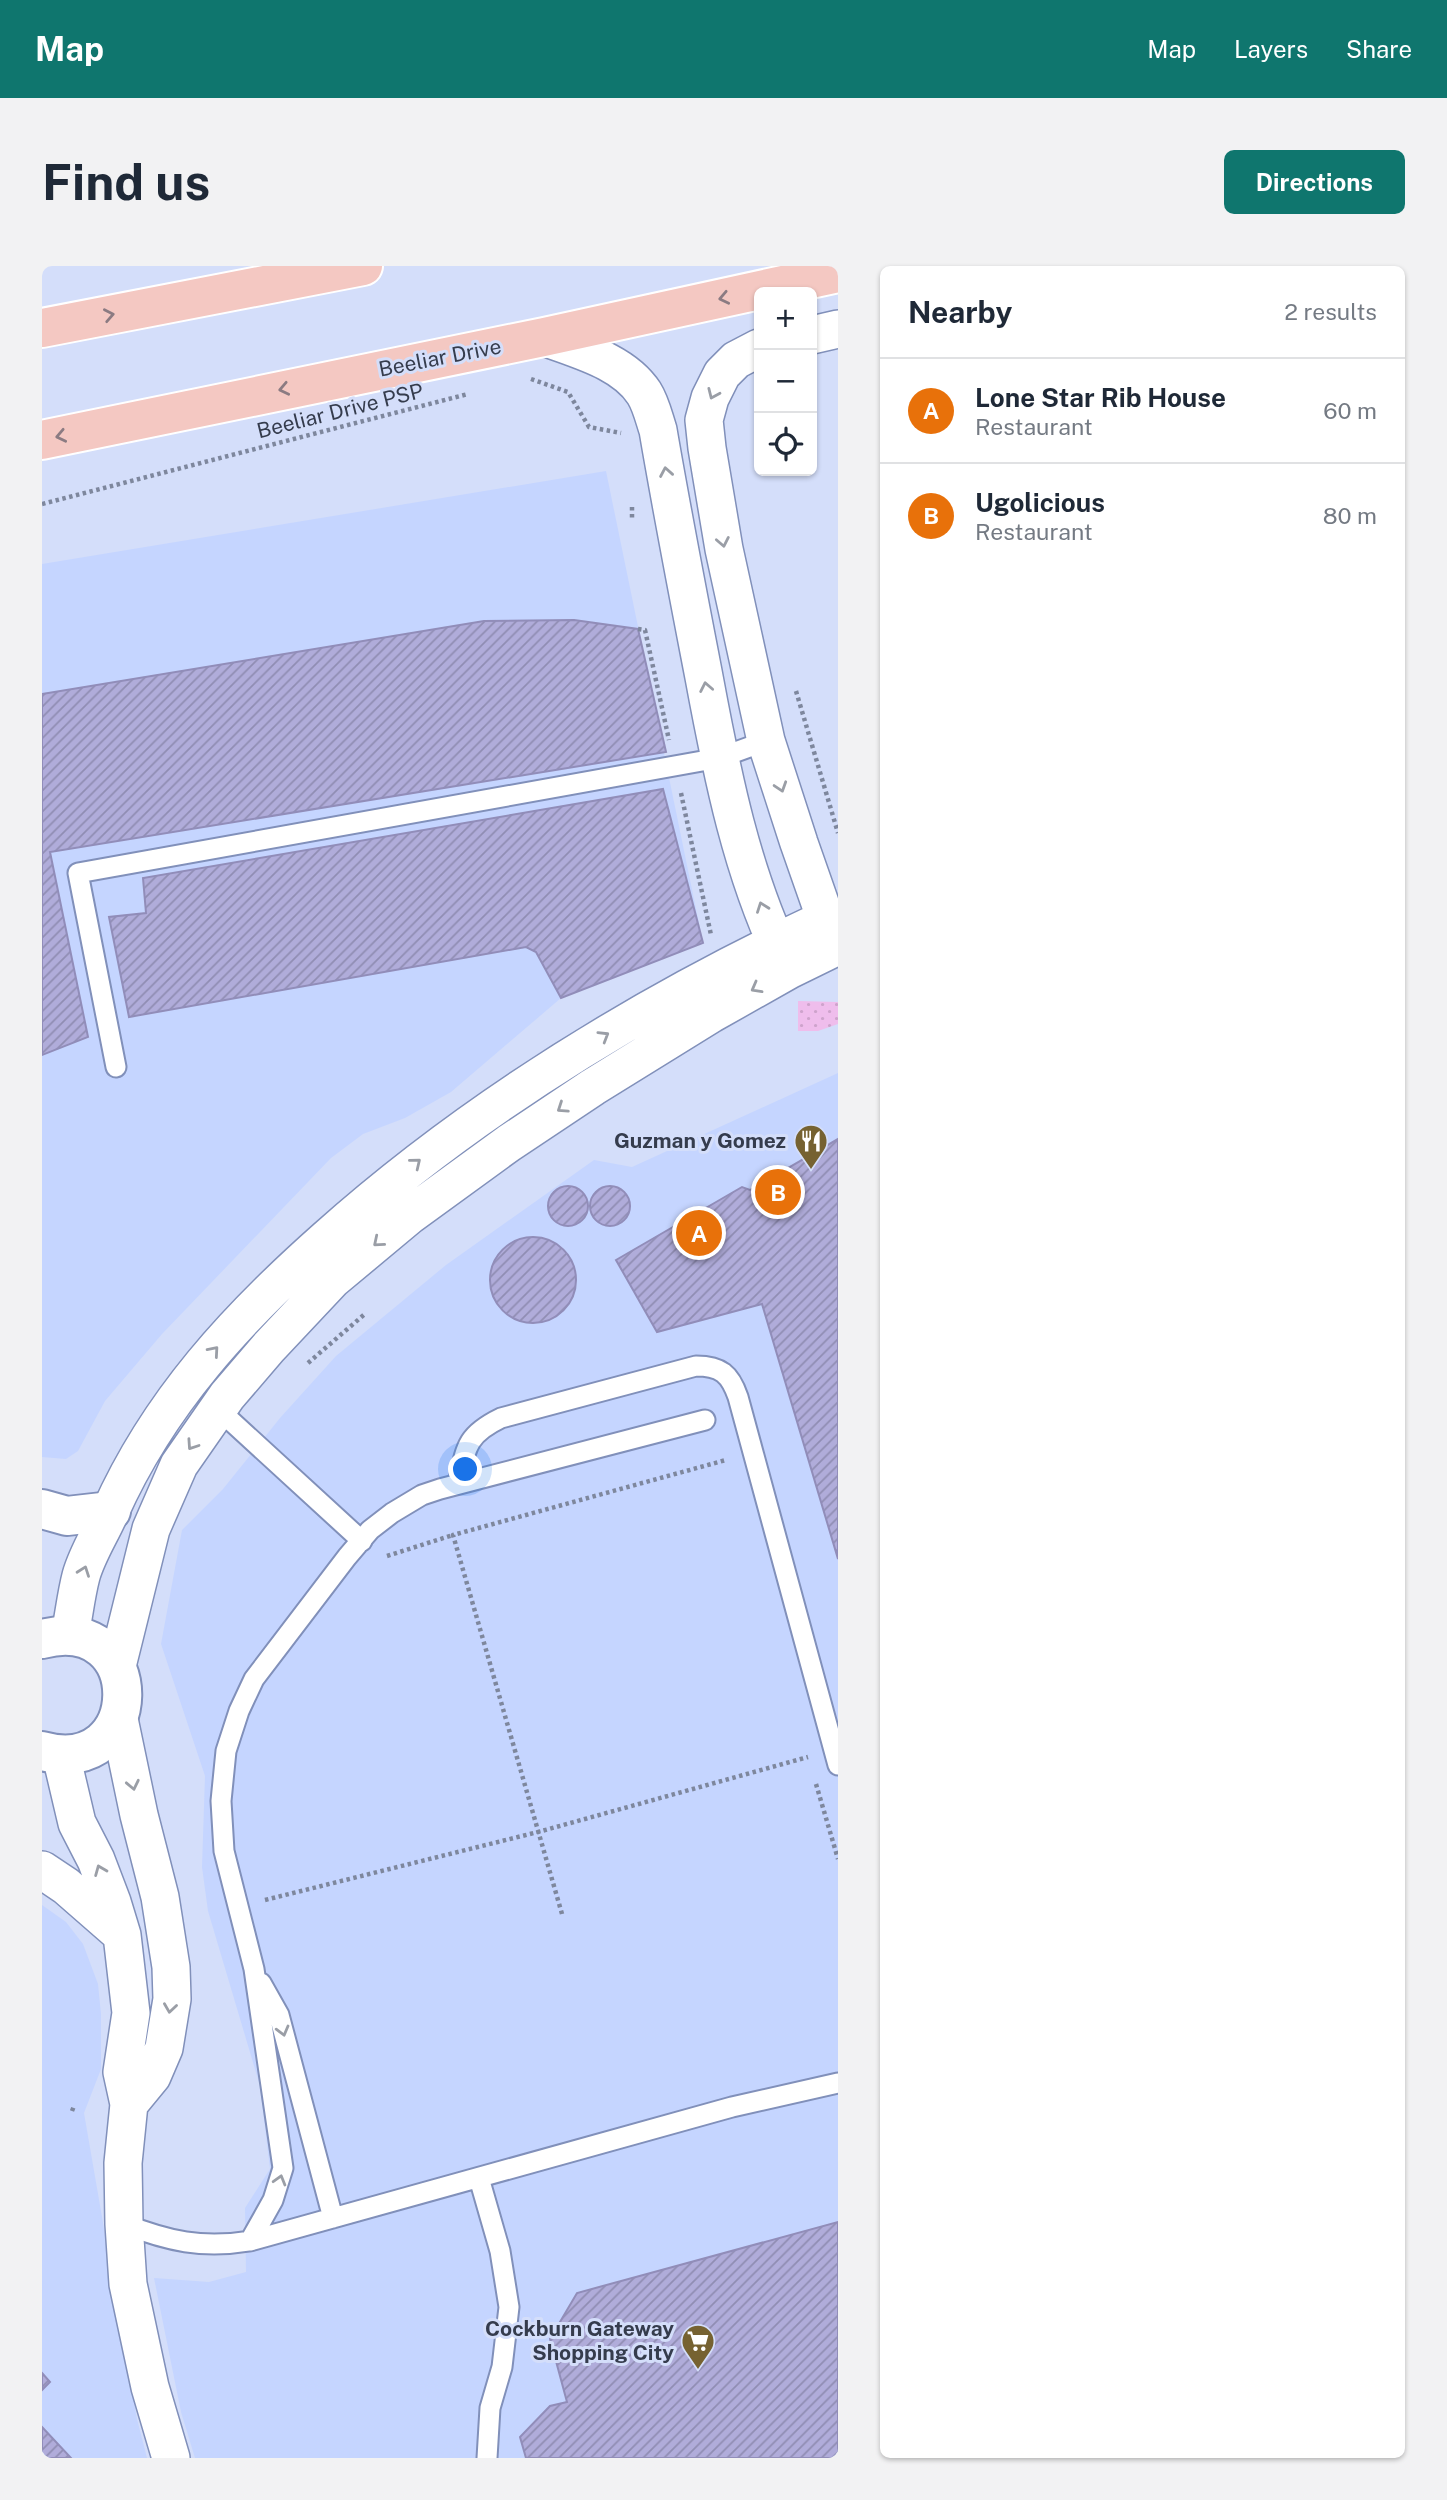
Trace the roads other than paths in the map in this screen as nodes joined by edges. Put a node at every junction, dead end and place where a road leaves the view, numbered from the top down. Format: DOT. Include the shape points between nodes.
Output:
graph roads {
  1 [pos="363,266"];
  2 [pos="838,273"];
  3 [pos="42,328"];
  4 [pos="838,330"];
  5 [pos="817,334"];
  6 [pos="544,337"];
  7 [pos="755,350"];
  8 [pos="42,440"];
  9 [pos="766,741"];
  10 [pos="719,758"];
  11 [pos="834,933"];
  12 [pos="782,956"];
  13 [pos="117,1067"];
  14 [pos="218,1409"];
  15 [pos="705,1420"];
  16 [pos="458,1484"];
  17 [pos="42,1509"];
  18 [pos="111,1511"];
  19 [pos="362,1541"];
  20 [pos="53,1629"];
  21 [pos="117,1666"];
  22 [pos="119,1718"];
  23 [pos="52,1754"];
  24 [pos="838,1765"];
  25 [pos="42,1803"];
  26 [pos="42,1870"];
  27 [pos="122,1935"];
  28 [pos="254,1969"];
  29 [pos="838,2083"];
  30 [pos="129,2104"];
  31 [pos="479,2178"];
  32 [pos="334,2218"];
  33 [pos="124,2224"];
  34 [pos="250,2241"];
  35 [pos="171,2458"];
  36 [pos="487,2458"];
  3 -- 1 [label="highway, one-way"];
  2 -- 6 [label="highway, Beeliar Drive, one-way"];
  4 -- 5 [label="street"];
  6 -- 8 [label="highway, Beeliar Drive, one-way"];
  10 -- 6 [label="street, one-way" via="658,430 644,393 602,360"];
  7 -- 9 [label="street, one-way" via="722,374 704,420 724,549"];
  9 -- 10 [label="lane"];
  9 -- 11 [label="street, one-way"];
  12 -- 10 [label="street, one-way" via="755,887"];
  10 -- 13 [label="lane" via="78,873"];
  11 -- 12 [label="street"];
  12 -- 14 [label="street, one-way" via="710,1014 593,1087 410,1214 332,1280"];
  18 -- 12 [label="street, one-way" via="157,1426 206,1359 276,1284 383,1189 522,1087 671,996"];
  14 -- 19 [label="lane"];
  14 -- 21 [label="street, one-way" via="178,1465 156,1516"];
  15 -- 16 [label="lane"];
  16 -- 19 [label="lane" via="408,1503"];
  16 -- 24 [label="lane" via="474,1434 501,1418 696,1366 712,1366 724,1373 738,1397"];
  17 -- 18 [label="street" via="67,1516"];
  20 -- 18 [label="street, one-way"];
  19 -- 28 [label="lane" via="254,1679 231,1729 221,1824"];
  20 -- 21 [label="street" via="94,1643"];
  21 -- 22 [label="street" via="124,1689"];
  22 -- 23 [label="street" via="91,1749"];
  22 -- 30 [label="street, one-way" via="160,1897 172,1999 164,2048 152,2076"];
  23 -- 25 [label="street"];
  27 -- 23 [label="street, one-way"];
  26 -- 27 [label="street"];
  27 -- 30 [label="street" via="131,2013 122,2072"];
  28 -- 32 [label="lane, one-way" via="279,2015"];
  34 -- 28 [label="lane, one-way" via="280,2185 283,2168"];
  29 -- 31 [label="lane" via="732,2107"];
  30 -- 33 [label="street" via="123,2163"];
  31 -- 32 [label="lane"];
  31 -- 36 [label="lane" via="503,2264 509,2307"];
  32 -- 34 [label="lane"];
  33 -- 34 [label="lane" via="181,2242 222,2245"];
  33 -- 35 [label="street" via="134,2321"];
}
